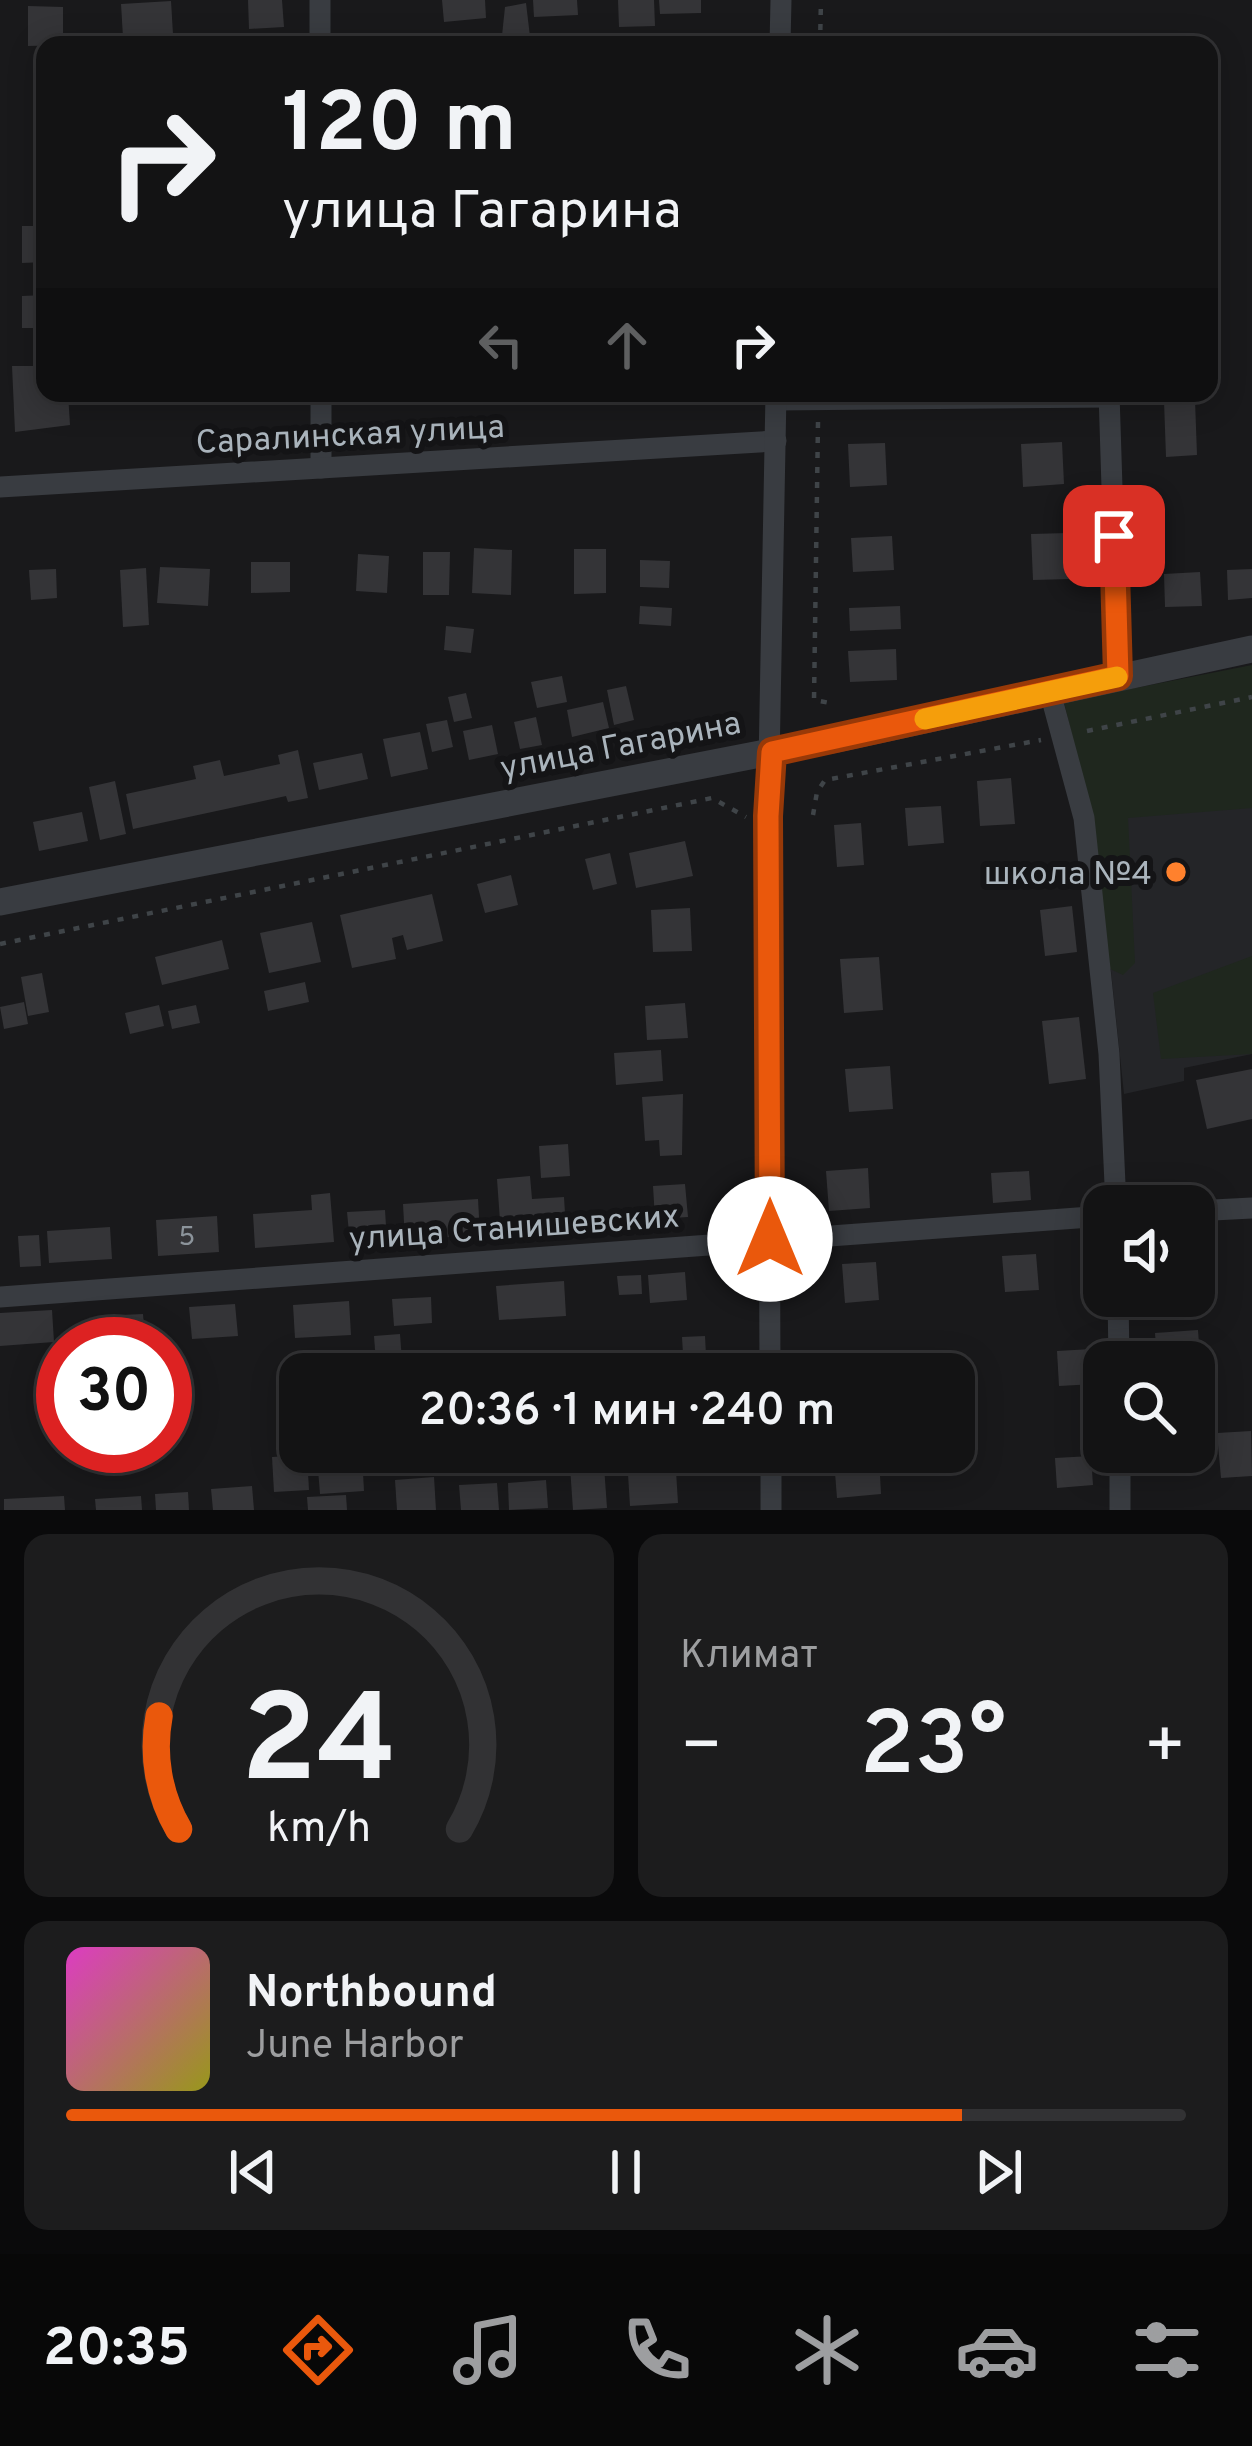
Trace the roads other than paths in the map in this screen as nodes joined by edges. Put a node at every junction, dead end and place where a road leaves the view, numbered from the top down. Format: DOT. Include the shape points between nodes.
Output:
graph roads {
  1 [pos="320,0"];
  2 [pos="781,0"];
  3 [pos="320,36"];
  4 [pos="780,36"];
  5 [pos="321,402"];
  6 [pos="776,402"];
  7 [pos="1109,402"];
  8 [pos="776,441"];
  9 [pos="321,468"];
  10 [pos="0,487"];
  11 [pos="1252,649"];
  12 [pos="1118,676"];
  13 [pos="1050,692"];
  14 [pos="772,752"];
  15 [pos="0,902"];
  16 [pos="1116,1185"];
  17 [pos="1252,1208"];
  18 [pos="1215,1210"];
  19 [pos="1083,1217"];
  20 [pos="770,1239"];
  21 [pos="0,1298"];
  22 [pos="770,1353"];
  23 [pos="771,1473"];
  24 [pos="1120,1473"];
  25 [pos="771,1510"];
  26 [pos="1120,1510"];
  1 -- 3 [label="street"];
  2 -- 4 [label="street"];
  5 -- 9 [label="street"];
  6 -- 8 [label="street"];
  7 -- 12 [label="street"];
  8 -- 9 [label="street, Саралинская улица"];
  8 -- 14 [label="street"];
  9 -- 10 [label="street, Саралинская улица"];
  11 -- 12 [label="street, улица Гагарина"];
  12 -- 13 [label="street, улица Гагарина"];
  13 -- 14 [label="street, улица Гагарина"];
  13 -- 16 [label="street" via="1084,818"];
  14 -- 15 [label="street, улица Гагарина"];
  14 -- 20 [label="street"];
  17 -- 18 [label="street"];
  19 -- 20 [label="street, улица Станишевских"];
  20 -- 21 [label="street, улица Станишевских"];
  20 -- 22 [label="street"];
  23 -- 25 [label="street"];
  24 -- 26 [label="street"];
}
